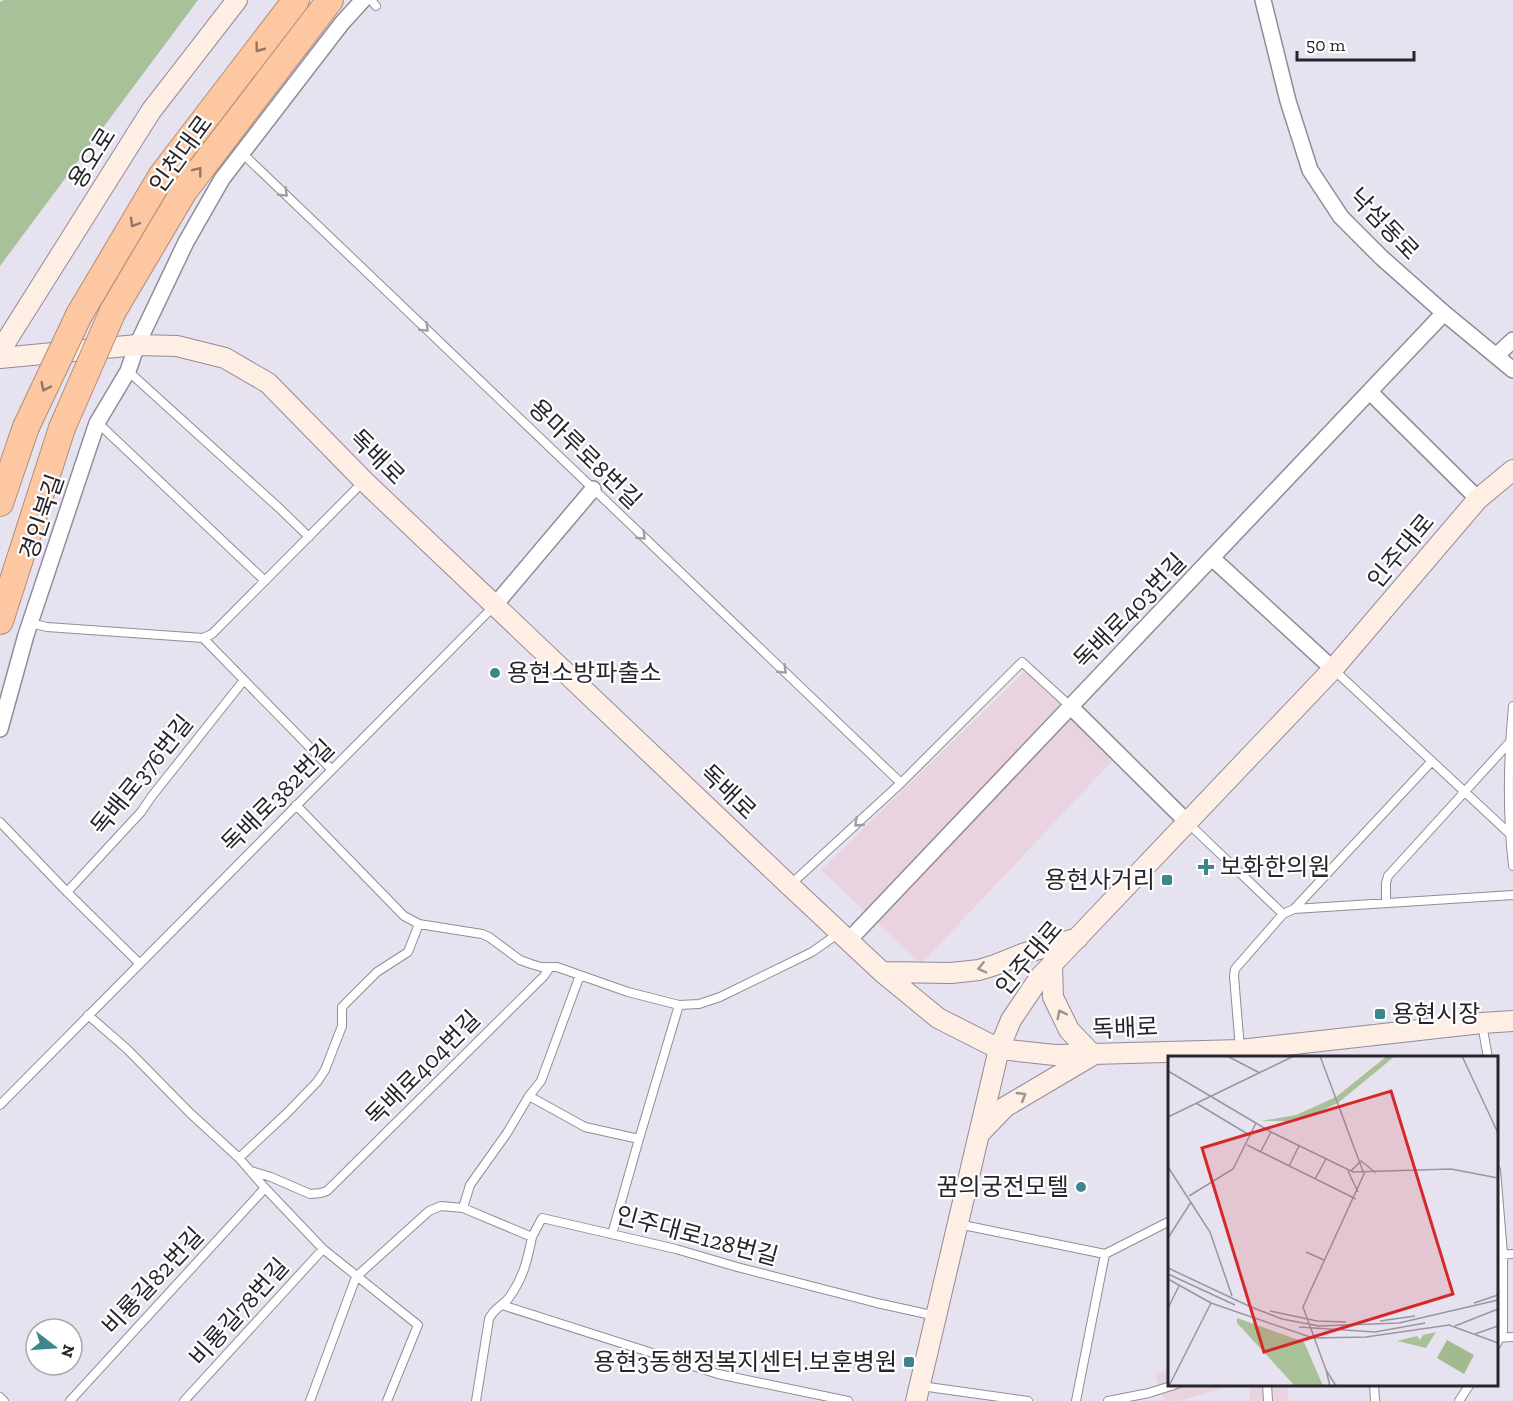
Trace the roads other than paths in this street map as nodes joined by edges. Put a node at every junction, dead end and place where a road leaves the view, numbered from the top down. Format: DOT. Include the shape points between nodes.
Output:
graph roads {
  1 [pos="237,0"];
  2 [pos="295,0"];
  3 [pos="330,0"];
  4 [pos="1263,0"];
  5 [pos="370,2"];
  6 [pos="242,153"];
  7 [pos="1444,313"];
  8 [pos="1513,340"];
  9 [pos="137,345"];
  10 [pos="0,351"];
  11 [pos="1496,356"];
  12 [pos="0,358"];
  13 [pos="1513,370"];
  14 [pos="128,371"];
  15 [pos="1370,392"];
  16 [pos="97,423"];
  17 [pos="1513,470"];
  18 [pos="364,481"];
  19 [pos="593,489"];
  20 [pos="1478,499"];
  21 [pos="0,503"];
  22 [pos="309,537"];
  23 [pos="1212,558"];
  24 [pos="265,581"];
  25 [pos="495,605"];
  26 [pos="0,621"];
  27 [pos="30,623"];
  28 [pos="202,638"];
  29 [pos="1334,669"];
  30 [pos="244,680"];
  31 [pos="1513,706"];
  32 [pos="1071,707"];
  33 [pos="0,729"];
  34 [pos="1509,743"];
  35 [pos="1432,761"];
  36 [pos="331,770"];
  37 [pos="901,783"];
  38 [pos="1465,792"];
  39 [pos="296,805"];
  40 [pos="0,822"];
  41 [pos="1188,822"];
  42 [pos="1510,834"];
  43 [pos="1513,866"];
  44 [pos="789,885"];
  45 [pos="67,892"];
  46 [pos="1513,895"];
  47 [pos="1386,903"];
  48 [pos="1294,909"];
  49 [pos="1283,914"];
  50 [pos="419,924"];
  51 [pos="845,936"];
  52 [pos="1078,938"];
  53 [pos="139,963"];
  54 [pos="1052,965"];
  55 [pos="550,967"];
  56 [pos="882,972"];
  57 [pos="580,975"];
  58 [pos="679,1005"];
  59 [pos="88,1015"];
  60 [pos="1513,1021"];
  61 [pos="1482,1023"];
  62 [pos="999,1049"];
  63 [pos="1240,1054"];
  64 [pos="1093,1055"];
  65 [pos="1488,1056"];
  66 [pos="529,1096"];
  67 [pos="0,1105"];
  68 [pos="978,1134"];
  69 [pos="639,1139"];
  70 [pos="239,1158"];
  71 [pos="249,1170"];
  72 [pos="265,1188"];
  73 [pos="1498,1198"];
  74 [pos="463,1208"];
  75 [pos="1168,1222"];
  76 [pos="958,1224"];
  77 [pos="612,1234"];
  78 [pos="532,1238"];
  79 [pos="323,1249"];
  80 [pos="1106,1254"];
  81 [pos="1513,1254"];
  82 [pos="1500,1255"];
  83 [pos="357,1276"];
  84 [pos="502,1305"];
  85 [pos="936,1316"];
  86 [pos="1513,1337"];
  87 [pos="1498,1340"];
  88 [pos="1173,1386"];
  89 [pos="1266,1386"];
  90 [pos="1374,1386"];
  91 [pos="1469,1386"];
  92 [pos="918,1393"];
  93 [pos="0,1397"];
  94 [pos="1150,1397"];
  95 [pos="4,1401"];
  96 [pos="70,1401"];
  97 [pos="184,1401"];
  98 [pos="310,1401"];
  99 [pos="387,1401"];
  100 [pos="476,1401"];
  101 [pos="848,1401"];
  102 [pos="1028,1401"];
  103 [pos="1076,1401"];
  104 [pos="1108,1401"];
  105 [pos="1268,1401"];
  106 [pos="1375,1401"];
  107 [pos="1459,1401"];
  1 -- 10 [label="main road, 용오로" via="151,111"];
  2 -- 21 [label="highway, 인천대로, one-way, bridge" via="162,175 79,315 26,427"];
  26 -- 3 [label="highway, 인천대로, one-way, bridge" via="62,428 113,311 183,191"];
  4 -- 7 [label="street, 낙섬동로" via="1310,170 1341,218"];
  5 -- 6 [label="street, 경인북길" via="342,23"];
  6 -- 9 [label="street, 경인북길" via="222,179 186,243"];
  6 -- 19 [label="lane, 용마루로8번길, one-way"];
  7 -- 11 [label="street, 낙섬동로"];
  7 -- 15 [label="street, 독배로403번길"];
  8 -- 11 [label="street"];
  9 -- 12 [label="main road, 독배로"];
  9 -- 14 [label="street, 경인북길"];
  9 -- 18 [label="main road, 독배로" via="177,346 225,358 268,383"];
  11 -- 13 [label="street, 낙섬동로"];
  14 -- 16 [label="street, 경인북길"];
  14 -- 22 [label="lane"];
  15 -- 20 [label="street"];
  15 -- 23 [label="street, 독배로403번길"];
  16 -- 24 [label="lane"];
  16 -- 27 [label="street, 경인북길"];
  17 -- 20 [label="main road, 인주대로"];
  18 -- 22 [label="lane"];
  18 -- 25 [label="main road, 독배로"];
  19 -- 25 [label="street"];
  19 -- 37 [label="lane, 용마루로8번길, one-way"];
  20 -- 29 [label="main road, 인주대로"];
  22 -- 24 [label="lane"];
  23 -- 29 [label="street"];
  23 -- 32 [label="street, 독배로403번길"];
  24 -- 28 [label="lane" via="212,634"];
  25 -- 36 [label="lane, 독배로382번길"];
  25 -- 44 [label="main road, 독배로"];
  27 -- 28 [label="lane"];
  27 -- 33 [label="street, 경인북길"];
  28 -- 30 [label="lane"];
  29 -- 35 [label="lane"];
  29 -- 41 [label="main road, 인주대로"];
  30 -- 36 [label="lane"];
  30 -- 45 [label="lane, 독배로376번길" via="141,812"];
  31 -- 34 [label="lane"];
  32 -- 37 [label="lane" via="1022,662"];
  32 -- 41 [label="street"];
  32 -- 51 [label="street, 독배로403번길"];
  34 -- 38 [label="lane"];
  34 -- 42 [label="lane"];
  35 -- 38 [label="lane"];
  35 -- 48 [label="lane"];
  36 -- 39 [label="lane, 독배로382번길"];
  37 -- 44 [label="lane, one-way"];
  38 -- 42 [label="lane"];
  38 -- 47 [label="lane" via="1388,876"];
  39 -- 50 [label="lane" via="404,916"];
  39 -- 53 [label="lane, 독배로382번길"];
  40 -- 45 [label="lane"];
  41 -- 49 [label="lane"];
  41 -- 52 [label="main road, 인주대로"];
  42 -- 43 [label="lane"];
  44 -- 51 [label="main road, 독배로"];
  45 -- 53 [label="lane"];
  46 -- 47 [label="lane"];
  47 -- 48 [label="lane"];
  48 -- 49 [label="lane"];
  49 -- 63 [label="lane" via="1235,969"];
  50 -- 55 [label="lane" via="482,934 519,960"];
  50 -- 70 [label="lane" via="408,952 377,972 342,1007 342,1026 317,1082"];
  51 -- 56 [label="main road, 독배로"];
  51 -- 58 [label="lane" via="720,997"];
  52 -- 54 [label="main road, 인주대로"];
  52 -- 56 [label="main road, one-way" via="979,970"];
  53 -- 59 [label="lane, 독배로382번길"];
  54 -- 62 [label="main road, 인주대로" via="1011,1020"];
  64 -- 54 [label="main road, one-way" via="1070,1030 1053,997"];
  55 -- 57 [label="lane"];
  55 -- 71 [label="lane, 독배로404번길" via="327,1191 310,1194"];
  56 -- 62 [label="main road, 독배로" via="938,1018"];
  57 -- 58 [label="lane"];
  57 -- 66 [label="lane" via="542,1081"];
  58 -- 69 [label="lane"];
  59 -- 67 [label="lane, 독배로382번길"];
  59 -- 70 [label="lane"];
  60 -- 61 [label="main road, 독배로"];
  61 -- 63 [label="main road, 독배로"];
  61 -- 65 [label="lane"];
  62 -- 64 [label="main road, 독배로"];
  62 -- 68 [label="main road, 인주대로"];
  63 -- 64 [label="main road, 독배로"];
  68 -- 64 [label="main road, one-way" via="1005,1107"];
  66 -- 69 [label="lane" via="585,1127"];
  66 -- 74 [label="lane" via="470,1185"];
  68 -- 76 [label="main road, 인주대로"];
  69 -- 77 [label="lane"];
  70 -- 71 [label="lane"];
  71 -- 72 [label="lane"];
  72 -- 79 [label="lane"];
  72 -- 96 [label="lane, 비룡길82번길"];
  73 -- 82 [label="lane"];
  74 -- 78 [label="lane"];
  74 -- 83 [label="lane" via="441,1206 429,1211"];
  75 -- 80 [label="lane"];
  76 -- 80 [label="lane"];
  76 -- 85 [label="main road, 인주대로"];
  77 -- 78 [label="lane, 인주대로128번길" via="543,1218"];
  77 -- 85 [label="lane, 인주대로128번길"];
  78 -- 84 [label="lane" via="519,1283"];
  79 -- 83 [label="lane"];
  79 -- 97 [label="lane, 비룡길78번길"];
  80 -- 103 [label="lane"];
  81 -- 82 [label="lane"];
  82 -- 87 [label="lane" via="1503,1330"];
  83 -- 98 [label="lane"];
  83 -- 99 [label="lane" via="418,1324"];
  84 -- 100 [label="lane" via="489,1319"];
  84 -- 101 [label="lane" via="718,1374"];
  85 -- 92 [label="main road, 인주대로"];
  86 -- 87 [label="lane"];
  88 -- 94 [label="lane"];
  89 -- 105 [label="lane"];
  90 -- 106 [label="lane"];
  91 -- 107 [label="lane"];
  92 -- 102 [label="lane"];
  93 -- 95 [label="lane"];
  94 -- 104 [label="lane"];
}
